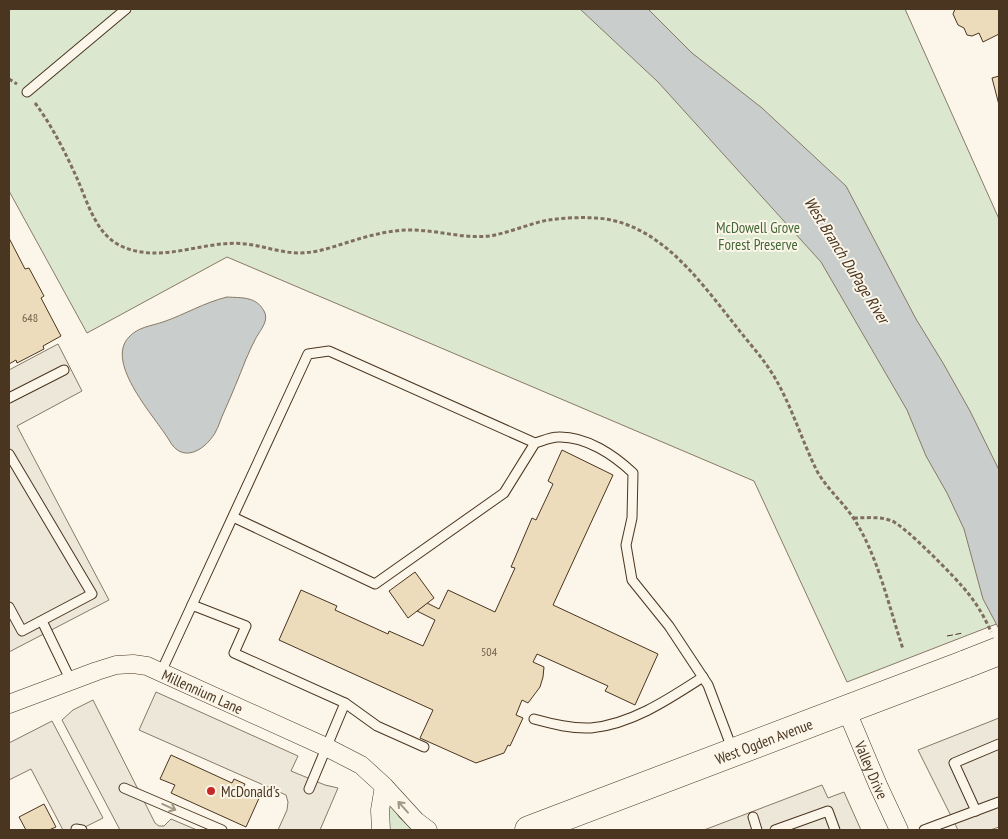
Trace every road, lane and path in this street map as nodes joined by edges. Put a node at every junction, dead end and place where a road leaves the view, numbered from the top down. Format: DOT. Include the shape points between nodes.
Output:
graph roads {
  1 [pos="126,9"];
  2 [pos="27,92"];
  3 [pos="64,370"];
  4 [pos="9,398"];
  5 [pos="535,443"];
  6 [pos="9,454"];
  7 [pos="233,517"];
  8 [pos="854,518"];
  9 [pos="192,605"];
  10 [pos="9,607"];
  11 [pos="986,620"];
  12 [pos="42,621"];
  13 [pos="903,649"];
  14 [pos="999,651"];
  15 [pos="161,672"];
  16 [pos="703,678"];
  17 [pos="71,681"];
  18 [pos="345,703"];
  19 [pos="9,704"];
  20 [pos="846,709"];
  21 [pos="534,719"];
  22 [pos="999,744"];
  23 [pos="326,747"];
  24 [pos="424,747"];
  25 [pos="733,753"];
  26 [pos="384,786"];
  27 [pos="124,788"];
  28 [pos="309,789"];
  29 [pos="999,802"];
  30 [pos="976,811"];
  31 [pos="753,817"];
  32 [pos="222,830"];
  33 [pos="381,830"];
  34 [pos="428,830"];
  35 [pos="529,830"];
  36 [pos="757,830"];
  37 [pos="775,830"];
  38 [pos="835,830"];
  39 [pos="899,830"];
  40 [pos="924,830"];
  1 -- 2 [label="lane"];
  2 -- 8 [label="path" via="42,112 102,231 119,246 141,252 165,253 220,244 245,244 300,253 324,250 380,233 411,230 462,237 490,236 546,220 571,218 598,218 623,223 644,233 665,246 699,280 762,359 786,400 819,475"];
  3 -- 4 [label="lane"];
  5 -- 7 [label="lane" via="504,493 375,584"];
  5 -- 7 [label="lane" via="330,351 308,354"];
  5 -- 16 [label="lane" via="558,437 582,440 616,458 632,473 632,518 626,545 632,580 669,626"];
  6 -- 12 [label="lane" via="92,594"];
  7 -- 9 [label="lane"];
  8 -- 11 [label="path" via="876,517 893,521 908,532 967,592"];
  8 -- 13 [label="path" via="877,570"];
  9 -- 15 [label="lane"];
  9 -- 18 [label="lane" via="246,626 234,653"];
  10 -- 12 [label="lane" via="22,632"];
  12 -- 17 [label="lane"];
  14 -- 20 [label="main road, West Ogden Avenue, bridge"];
  15 -- 17 [label="street, Millennium Lane" via="132,664 97,670"];
  15 -- 23 [label="street, Millennium Lane"];
  16 -- 21 [label="lane" via="638,714 611,724 591,728 565,727"];
  16 -- 25 [label="lane"];
  17 -- 19 [label="street, Millennium Lane"];
  18 -- 23 [label="lane"];
  18 -- 24 [label="lane" via="377,726"];
  20 -- 25 [label="main road, West Ogden Avenue"];
  20 -- 39 [label="street, Valley Drive"];
  22 -- 30 [label="lane" via="954,762"];
  23 -- 26 [label="street, Millennium Lane" via="361,765"];
  23 -- 28 [label="lane"];
  25 -- 35 [label="main road, West Ogden Avenue"];
  26 -- 33 [label="street"];
  34 -- 26 [label="street, Millennium Lane, one-way"];
  27 -- 32 [label="lane, one-way"];
  29 -- 30 [label="lane"];
  30 -- 40 [label="lane"];
  31 -- 36 [label="lane"];
  37 -- 38 [label="lane" via="828,811"];
}
